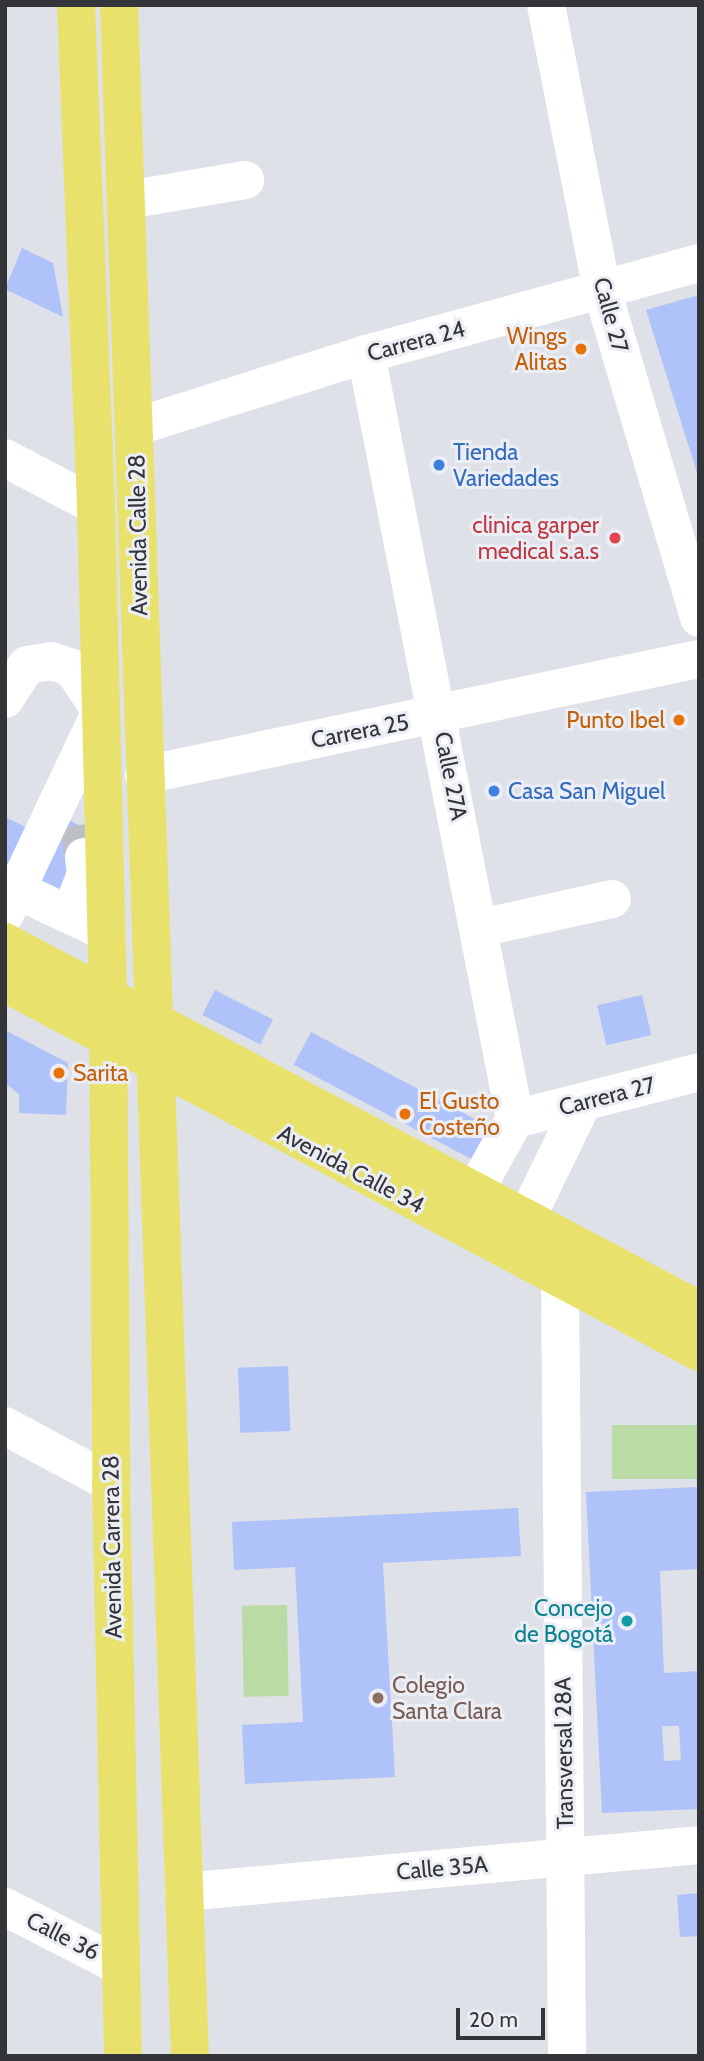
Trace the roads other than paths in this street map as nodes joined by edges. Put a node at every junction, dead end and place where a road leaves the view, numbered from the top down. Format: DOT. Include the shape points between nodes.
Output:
graph roads {
  1 [pos="76,5"];
  2 [pos="119,5"];
  3 [pos="546,5"];
  4 [pos="245,180"];
  5 [pos="127,200"];
  6 [pos="699,263"];
  7 [pos="602,290"];
  8 [pos="366,354"];
  9 [pos="135,427"];
  10 [pos="5,458"];
  11 [pos="96,506"];
  12 [pos="699,618"];
  13 [pos="699,659"];
  14 [pos="5,699"];
  15 [pos="101,711"];
  16 [pos="440,715"];
  17 [pos="144,775"];
  18 [pos="78,818"];
  19 [pos="612,899"];
  20 [pos="11,902"];
  21 [pos="70,915"];
  22 [pos="480,928"];
  23 [pos="106,932"];
  24 [pos="5,942"];
  25 [pos="5,984"];
  26 [pos="108,998"];
  27 [pos="154,1022"];
  28 [pos="108,1039"];
  29 [pos="156,1065"];
  30 [pos="699,1072"];
  31 [pos="583,1102"];
  32 [pos="515,1119"];
  33 [pos="475,1191"];
  34 [pos="526,1219"];
  35 [pos="560,1282"];
  36 [pos="699,1310"];
  37 [pos="699,1352"];
  38 [pos="5,1426"];
  39 [pos="111,1483"];
  40 [pos="699,1845"];
  41 [pos="565,1857"];
  42 [pos="184,1892"];
  43 [pos="5,1907"];
  44 [pos="120,1966"];
  45 [pos="123,2056"];
  46 [pos="190,2056"];
  47 [pos="566,2056"];
  1 -- 11 [label="main road, Avenida Calle 28"];
  2 -- 5 [label="main road, Avenida Calle 28"];
  3 -- 7 [label="street, Calle 27"];
  4 -- 5 [label="street"];
  5 -- 9 [label="main road, Avenida Calle 28"];
  6 -- 7 [label="street, Carrera 24"];
  7 -- 8 [label="street, Carrera 24"];
  7 -- 12 [label="street, Calle 27"];
  8 -- 9 [label="street, Carrera 24"];
  8 -- 16 [label="street, Calle 27A"];
  9 -- 17 [label="main road, Avenida Calle 28"];
  10 -- 11 [label="street"];
  11 -- 15 [label="main road, Avenida Calle 28"];
  13 -- 16 [label="street, Carrera 25"];
  14 -- 15 [label="street" via="27,665 51,661 72,668"];
  15 -- 18 [label="main road, Avenida Calle 28"];
  15 -- 18 [label="street"];
  16 -- 17 [label="street, Carrera 25"];
  16 -- 22 [label="street, Calle 27A"];
  17 -- 27 [label="main road, Avenida Calle 28"];
  18 -- 20 [label="street"];
  18 -- 21 [label="street" via="86,874"];
  18 -- 23 [label="main road, Avenida Calle 28"];
  19 -- 22 [label="street"];
  20 -- 21 [label="street"];
  21 -- 23 [label="street"];
  22 -- 32 [label="street, Calle 27A"];
  23 -- 26 [label="main road, Avenida Calle 28"];
  24 -- 26 [label="main road, Avenida Calle 34"];
  25 -- 28 [label="main road, Avenida Calle 34"];
  26 -- 27 [label="main road, Avenida Calle 34"];
  26 -- 28 [label="main road, Avenida Calle 28"];
  27 -- 29 [label="main road, Avenida Calle 28"];
  27 -- 33 [label="main road, Avenida Calle 34"];
  28 -- 29 [label="main road, Avenida Calle 34"];
  28 -- 39 [label="main road, Avenida Carrera 28"];
  29 -- 35 [label="main road, Avenida Calle 34"];
  29 -- 42 [label="main road"];
  30 -- 31 [label="street, Carrera 27"];
  31 -- 32 [label="street, Carrera 27"];
  31 -- 34 [label="street"];
  32 -- 33 [label="street"];
  33 -- 34 [label="main road, Avenida Calle 34"];
  34 -- 36 [label="main road, Avenida Calle 34"];
  35 -- 37 [label="main road, Avenida Calle 34"];
  35 -- 41 [label="street, Transversal 28A"];
  38 -- 39 [label="street"];
  39 -- 44 [label="main road, Avenida Carrera 28"];
  40 -- 41 [label="street, Calle 35A"];
  41 -- 42 [label="street, Calle 35A"];
  41 -- 47 [label="street, Transversal 28A"];
  42 -- 46 [label="main road"];
  43 -- 44 [label="street, Calle 36"];
  44 -- 45 [label="main road, Avenida Carrera 28"];
}
